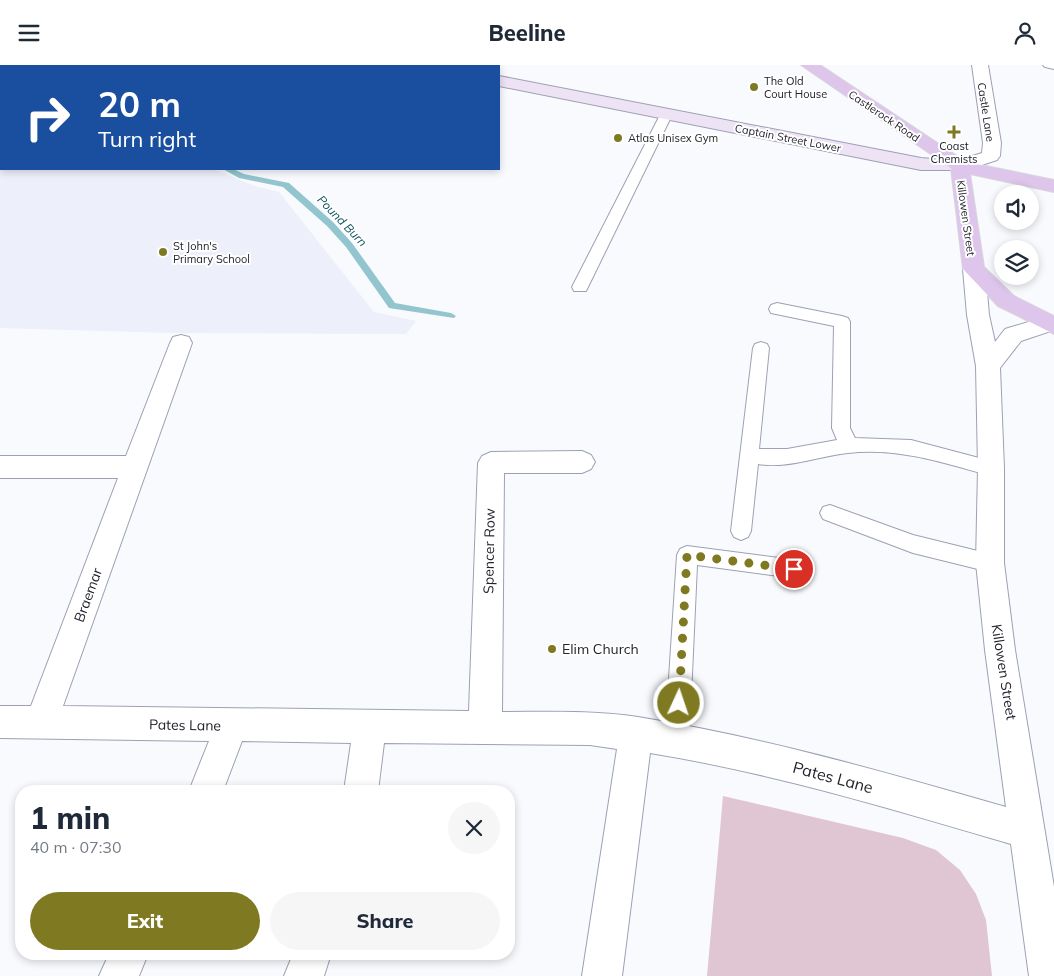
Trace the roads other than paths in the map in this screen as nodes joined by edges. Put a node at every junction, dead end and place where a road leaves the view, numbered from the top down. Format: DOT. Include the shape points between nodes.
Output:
graph roads {
  1 [pos="809,65"];
  2 [pos="980,65"];
  3 [pos="1049,65"];
  4 [pos="1054,66"];
  5 [pos="500,81"];
  6 [pos="666,115"];
  7 [pos="960,166"];
  8 [pos="1054,186"];
  9 [pos="974,269"];
  10 [pos="580,287"];
  11 [pos="777,309"];
  12 [pos="1051,325"];
  13 [pos="181,343"];
  14 [pos="761,348"];
  15 [pos="988,366"];
  16 [pos="848,445"];
  17 [pos="749,455"];
  18 [pos="582,462"];
  19 [pos="0,467"];
  20 [pos="134,467"];
  21 [pos="991,467"];
  22 [pos="830,513"];
  23 [pos="741,531"];
  24 [pos="990,563"];
  25 [pos="794,569"];
  26 [pos="0,722"];
  27 [pos="41,723"];
  28 [pos="230,726"];
  29 [pos="370,727"];
  30 [pos="485,728"];
  31 [pos="636,733"];
  32 [pos="677,740"];
  33 [pos="209,785"];
  34 [pos="362,785"];
  35 [pos="1028,831"];
  36 [pos="126,960"];
  37 [pos="310,960"];
  38 [pos="119,976"];
  39 [pos="304,976"];
  40 [pos="602,976"];
  41 [pos="1049,976"];
  1 -- 7 [label="main road, Castlerock Road"];
  2 -- 7 [label="street, Castle Lane" via="992,143 991,156"];
  3 -- 4 [label="lane"];
  5 -- 6 [label="main road, Captain Street Lower"];
  6 -- 7 [label="main road, Captain Street Lower" via="921,164"];
  6 -- 10 [label="lane"];
  7 -- 8 [label="main road"];
  7 -- 9 [label="main road, Killowen Street"];
  9 -- 12 [label="main road, Killowen Street" via="1006,301"];
  9 -- 15 [label="street, Killowen Street" via="978,315"];
  11 -- 16 [label="lane" via="842,321 841,428"];
  12 -- 15 [label="street, Killowen Street" via="1013,335"];
  13 -- 20 [label="street, Braemar"];
  14 -- 17 [label="lane"];
  15 -- 21 [label="street, Killowen Street"];
  16 -- 17 [label="lane" via="784,458"];
  16 -- 21 [label="lane" via="912,447"];
  17 -- 23 [label="lane"];
  18 -- 30 [label="street, Spencer Row" via="491,463"];
  19 -- 20 [label="street"];
  20 -- 27 [label="street, Braemar"];
  21 -- 24 [label="street, Killowen Street"];
  22 -- 24 [label="lane" via="913,544"];
  24 -- 35 [label="street, Killowen Street"];
  25 -- 32 [label="lane" via="687,555"];
  26 -- 27 [label="street, Pates Lane"];
  27 -- 28 [label="street, Pates Lane"];
  28 -- 29 [label="street, Pates Lane"];
  28 -- 33 [label="street"];
  29 -- 30 [label="street, Pates Lane"];
  29 -- 34 [label="street"];
  30 -- 31 [label="street, Pates Lane"];
  31 -- 32 [label="street, Pates Lane"];
  31 -- 40 [label="street"];
  32 -- 35 [label="street, Pates Lane" via="744,752"];
  35 -- 41 [label="street, Killowen Street"];
  36 -- 38 [label="street"];
  37 -- 39 [label="street"];
}
